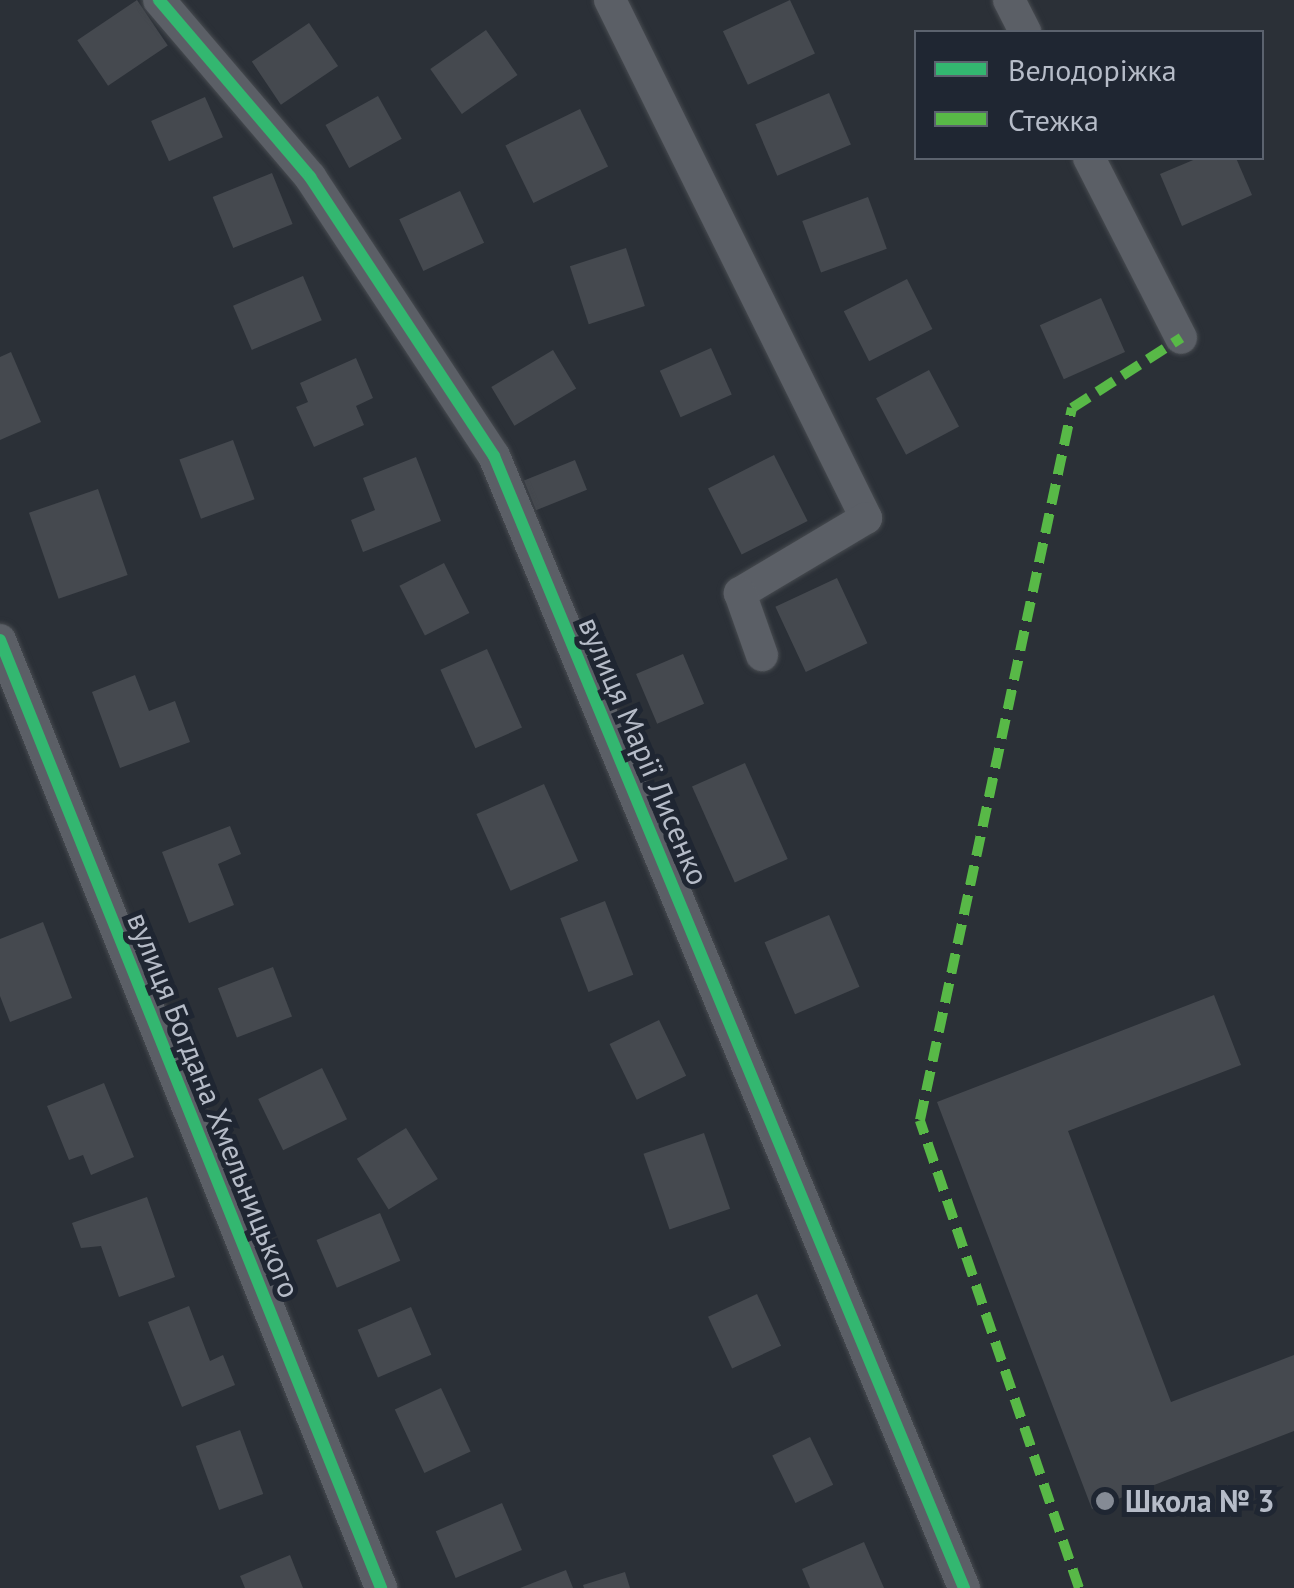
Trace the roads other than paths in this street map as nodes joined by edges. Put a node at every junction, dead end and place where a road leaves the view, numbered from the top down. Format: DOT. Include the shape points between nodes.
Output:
graph roads {
  1 [pos="159,0"];
  2 [pos="610,0"];
  3 [pos="1008,0"];
  4 [pos="1024,30"];
  5 [pos="1090,160"];
  6 [pos="1181,338"];
  7 [pos="0,640"];
  8 [pos="762,655"];
  9 [pos="381,1588"];
  10 [pos="964,1588"];
  1 -- 10 [label="street, вулиця Марії Лисенко" via="310,177 494,456"];
  2 -- 8 [label="street" via="866,518 740,593"];
  3 -- 4 [label="street"];
  5 -- 6 [label="street"];
  7 -- 9 [label="street, вулиця Богдана Хмельницького"];
}
